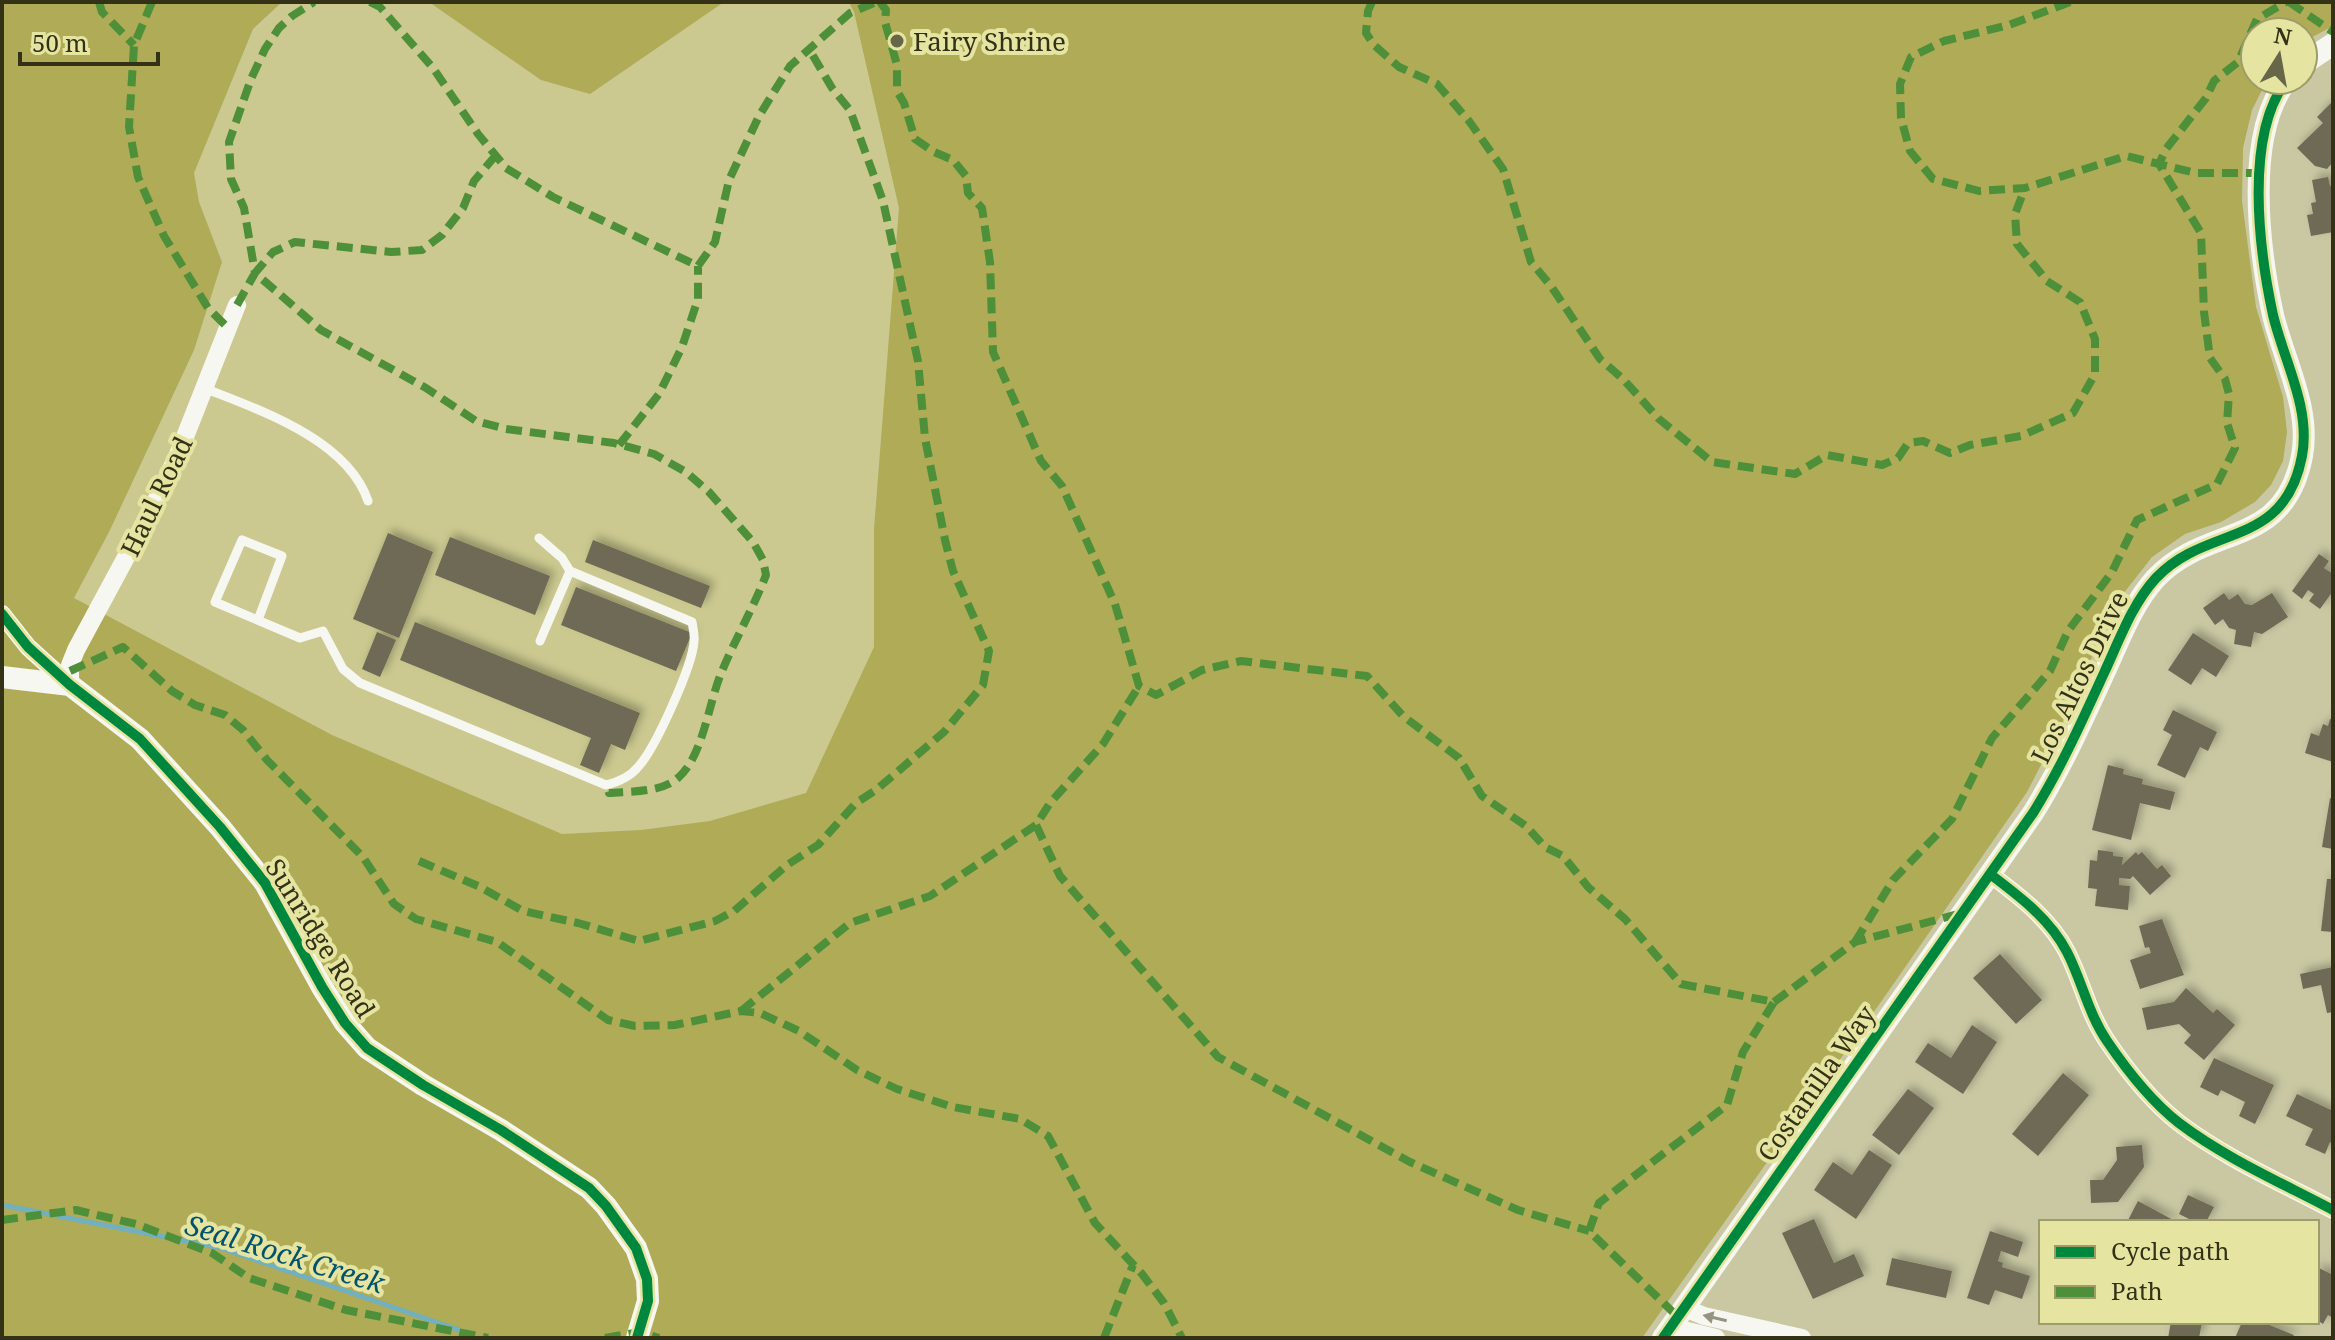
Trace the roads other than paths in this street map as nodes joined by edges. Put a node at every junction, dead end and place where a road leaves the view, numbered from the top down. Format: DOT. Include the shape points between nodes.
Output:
graph roads {
  1 [pos="2275,96"];
  2 [pos="237,305"];
  3 [pos="204,388"];
  4 [pos="368,501"];
  5 [pos="539,538"];
  6 [pos="570,571"];
  7 [pos="2,614"];
  8 [pos="258,620"];
  9 [pos="540,641"];
  10 [pos="2,677"];
  11 [pos="70,685"];
  12 [pos="1990,874"];
  13 [pos="2333,1210"];
  14 [pos="1674,1323"];
  15 [pos="637,1338"];
  16 [pos="1716,1338"];
  17 [pos="1802,1338"];
  1 -- 12 [label="street, Los Altos Drive" via="2258,173 2273,316 2302,415 2297,473 2290,491 2264,522 2184,556 2145,591 2061,768"];
  2 -- 3 [label="street, Haul Road"];
  3 -- 4 [label="lane" via="278,418 320,443 345,466"];
  3 -- 11 [label="street, Haul Road" via="159,496 76,650"];
  5 -- 6 [label="lane"];
  6 -- 8 [label="lane" via="692,622 695,639 656,742 637,769 606,785 360,683 343,669 323,631 300,638"];
  6 -- 9 [label="lane"];
  7 -- 11 [label="street, Sunridge Road" via="28,647"];
  8 -- 8 [label="lane" via="215,602 242,540 282,556"];
  10 -- 11 [label="street"];
  11 -- 15 [label="street, Sunridge Road" via="140,739 220,827 265,883 322,987 367,1048 589,1188 606,1206 636,1248 647,1279 645,1320"];
  12 -- 13 [label="street" via="2049,926 2067,951 2094,1020 2156,1102 2197,1135"];
  12 -- 14 [label="street, Costanilla Way"];
  14 -- 16 [label="street"];
  17 -- 14 [label="street, one-way" via="1704,1316"];
}
